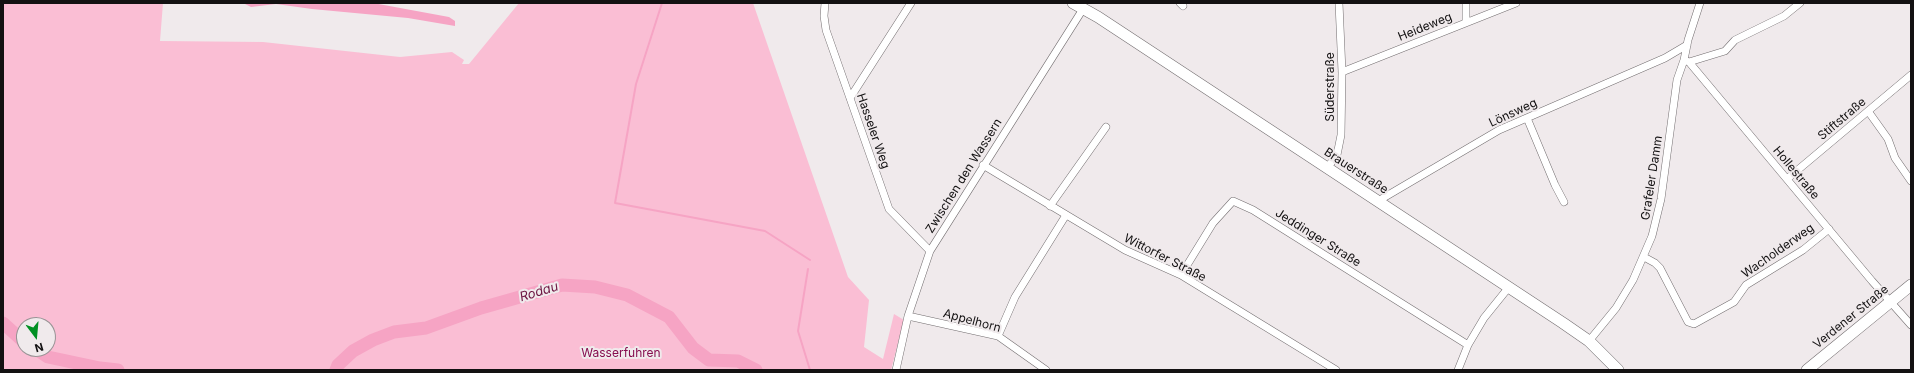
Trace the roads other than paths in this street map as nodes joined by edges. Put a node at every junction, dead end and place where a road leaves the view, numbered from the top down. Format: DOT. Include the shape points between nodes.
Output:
graph roads {
  1 [pos="825,3"];
  2 [pos="911,3"];
  3 [pos="1339,3"];
  4 [pos="1466,3"];
  5 [pos="1516,3"];
  6 [pos="1700,3"];
  7 [pos="1800,3"];
  8 [pos="1078,6"];
  9 [pos="1466,22"];
  10 [pos="1687,45"];
  11 [pos="1665,58"];
  12 [pos="1687,61"];
  13 [pos="1681,69"];
  14 [pos="1342,72"];
  15 [pos="1911,75"];
  16 [pos="850,98"];
  17 [pos="1868,111"];
  18 [pos="1527,118"];
  19 [pos="1106,127"];
  20 [pos="983,165"];
  21 [pos="1327,168"];
  22 [pos="1787,179"];
  23 [pos="1911,181"];
  24 [pos="1378,201"];
  25 [pos="1564,202"];
  26 [pos="1050,206"];
  27 [pos="1066,215"];
  28 [pos="1828,229"];
  29 [pos="930,251"];
  30 [pos="1644,257"];
  31 [pos="1181,276"];
  32 [pos="1911,285"];
  33 [pos="1509,287"];
  34 [pos="1890,303"];
  35 [pos="908,316"];
  36 [pos="1911,325"];
  37 [pos="998,336"];
  38 [pos="1589,341"];
  39 [pos="1468,345"];
  40 [pos="896,370"];
  41 [pos="1046,370"];
  42 [pos="1336,370"];
  43 [pos="1458,370"];
  44 [pos="1618,370"];
  45 [pos="1808,370"];
  1 -- 16 [label="street, Hasseler Weg" via="826,30"];
  2 -- 16 [label="street"];
  3 -- 14 [label="street, Süderstraße"];
  4 -- 9 [label="street"];
  5 -- 9 [label="street, Heideweg"];
  6 -- 10 [label="street, Grafeler Damm"];
  7 -- 12 [label="street" via="1784,16 1735,40 1725,51"];
  8 -- 20 [label="street, Zwischen den Wassern"];
  8 -- 21 [label="main road, Brauerstraße"];
  9 -- 14 [label="street, Heideweg"];
  10 -- 11 [label="street, Lönsweg"];
  10 -- 12 [label="street, Grafeler Damm"];
  11 -- 13 [label="street" via="1677,59"];
  11 -- 18 [label="street, Lönsweg"];
  12 -- 13 [label="street, Grafeler Damm"];
  12 -- 22 [label="street, Hollestraße"];
  13 -- 30 [label="street, Grafeler Damm" via="1677,80 1661,199"];
  14 -- 21 [label="street, Süderstraße" via="1341,135 1337,155"];
  15 -- 17 [label="street, Stiftstraße"];
  16 -- 29 [label="street, Hasseler Weg" via="889,208"];
  17 -- 22 [label="street, Stiftstraße"];
  17 -- 23 [label="street" via="1888,139 1895,158"];
  18 -- 24 [label="street, Lönsweg" via="1499,130"];
  18 -- 25 [label="street"];
  19 -- 26 [label="street"];
  20 -- 26 [label="street, Wittorfer Straße"];
  20 -- 29 [label="street, Zwischen den Wassern"];
  21 -- 24 [label="main road, Brauerstraße"];
  22 -- 28 [label="street, Hollestraße"];
  24 -- 33 [label="main road, Brauerstraße"];
  26 -- 27 [label="street, Wittorfer Straße"];
  27 -- 31 [label="street, Wittorfer Straße" via="1125,250"];
  27 -- 37 [label="street" via="1015,297"];
  28 -- 30 [label="street, Wacholderweg" via="1802,250 1746,285 1734,302 1694,324 1688,322 1660,268 1655,262"];
  28 -- 34 [label="street, Hollestraße"];
  29 -- 35 [label="street, Zwischen den Wassern"];
  30 -- 38 [label="street, Grafeler Damm" via="1616,308"];
  31 -- 39 [label="street, Jeddinger Straße" via="1213,223 1233,201 1253,210"];
  31 -- 42 [label="street, Wittorfer Straße"];
  32 -- 34 [label="main road, Verdener Straße"];
  33 -- 38 [label="main road, Brauerstraße"];
  33 -- 39 [label="street" via="1484,318"];
  34 -- 36 [label="street, Hollestraße"];
  34 -- 45 [label="main road, Verdener Straße"];
  35 -- 37 [label="street, Appelhorn"];
  35 -- 40 [label="street, Zwischen den Wassern"];
  37 -- 41 [label="street, Appelhorn"];
  38 -- 44 [label="main road, Brauerstraße"];
  39 -- 43 [label="street"];
}
